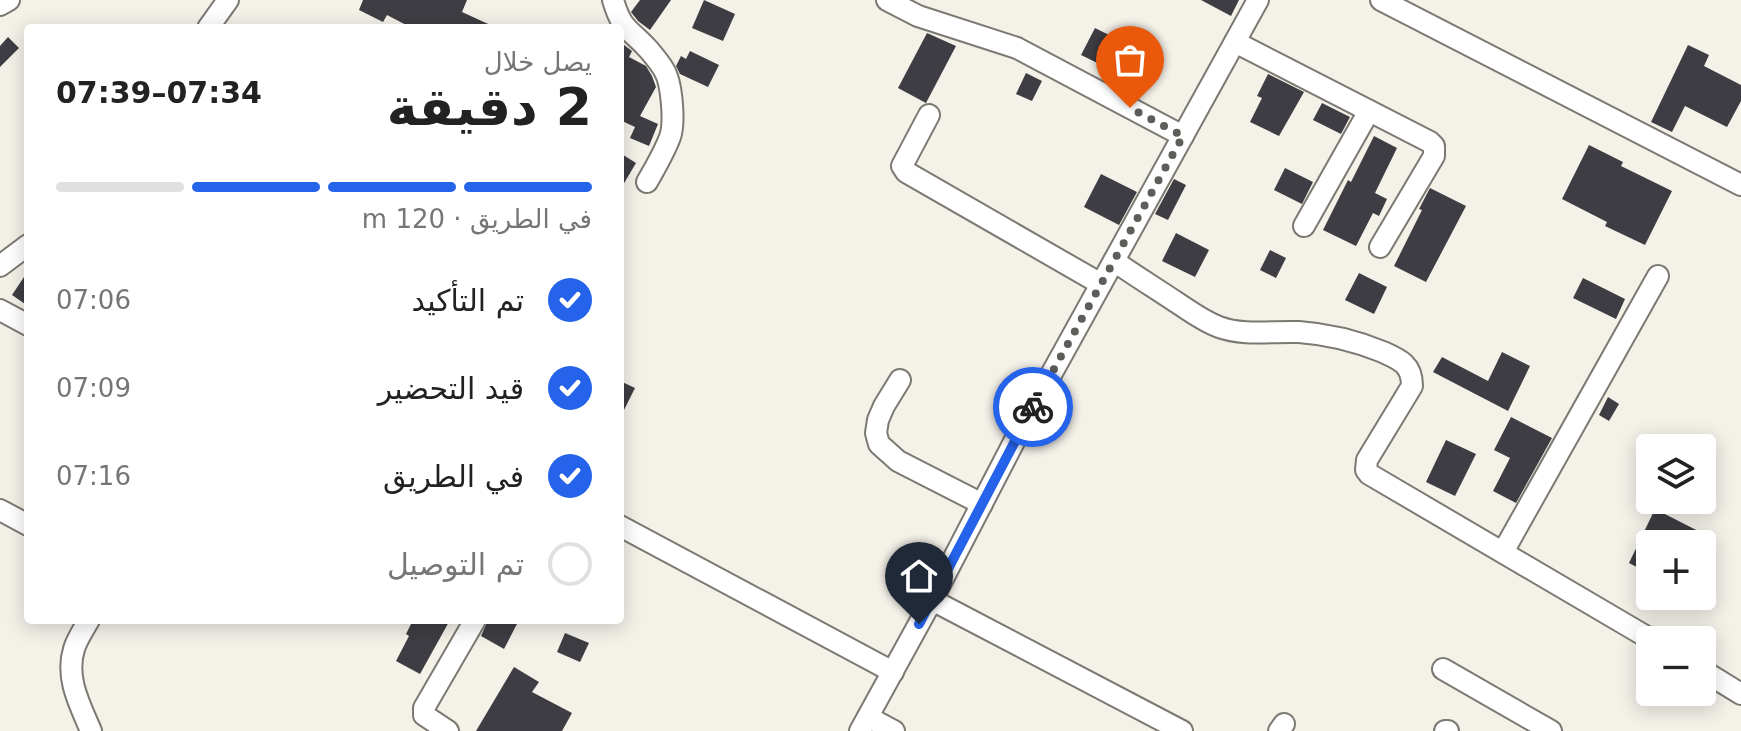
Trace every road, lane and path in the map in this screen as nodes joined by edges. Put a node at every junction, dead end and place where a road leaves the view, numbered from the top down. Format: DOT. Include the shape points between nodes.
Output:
graph roads {
  1 [pos="9,0"];
  2 [pos="228,0"];
  3 [pos="613,0"];
  4 [pos="887,0"];
  5 [pos="1258,0"];
  6 [pos="1381,0"];
  7 [pos="0,5"];
  8 [pos="211,24"];
  9 [pos="623,24"];
  10 [pos="624,26"];
  11 [pos="1235,42"];
  12 [pos="1369,111"];
  13 [pos="929,115"];
  14 [pos="1183,136"];
  15 [pos="647,182"];
  16 [pos="1741,185"];
  17 [pos="1304,226"];
  18 [pos="1380,247"];
  19 [pos="24,248"];
  20 [pos="1114,261"];
  21 [pos="0,266"];
  22 [pos="1658,276"];
  23 [pos="1101,284"];
  24 [pos="0,310"];
  25 [pos="24,323"];
  26 [pos="900,380"];
  27 [pos="982,504"];
  28 [pos="0,510"];
  29 [pos="24,523"];
  30 [pos="624,528"];
  31 [pos="1503,552"];
  32 [pos="932,600"];
  33 [pos="87,624"];
  34 [pos="473,624"];
  35 [pos="1636,631"];
  36 [pos="1443,669"];
  37 [pos="893,672"];
  38 [pos="1716,679"];
  39 [pos="1741,694"];
  40 [pos="864,724"];
  41 [pos="91,731"];
  42 [pos="448,731"];
  43 [pos="894,731"];
  44 [pos="1182,731"];
  45 [pos="1551,731"];
  1 -- 7 [label="street"];
  2 -- 8 [label="street"];
  3 -- 9 [label="street"];
  4 -- 14 [label="street" via="918,16 1017,48"];
  5 -- 11 [label="street"];
  6 -- 16 [label="street"];
  10 -- 15 [label="street" via="661,65 669,87 671,136"];
  11 -- 12 [label="street"];
  11 -- 14 [label="street"];
  12 -- 17 [label="street"];
  12 -- 18 [label="street" via="1430,142 1435,150"];
  13 -- 23 [label="street" via="902,166 906,172"];
  14 -- 20 [label="street"];
  19 -- 21 [label="street"];
  20 -- 23 [label="street"];
  20 -- 31 [label="street" via="1221,328 1330,336 1397,358 1409,369 1412,386 1366,470"];
  22 -- 31 [label="street"];
  23 -- 27 [label="street"];
  24 -- 25 [label="street"];
  26 -- 27 [label="street" via="878,420 879,444 898,461"];
  27 -- 32 [label="street"];
  28 -- 29 [label="street"];
  30 -- 37 [label="street"];
  31 -- 35 [label="street"];
  32 -- 37 [label="street"];
  32 -- 44 [label="street"];
  33 -- 41 [label="street" via="70,671"];
  34 -- 42 [label="street" via="424,708 427,718"];
  36 -- 45 [label="street"];
  37 -- 40 [label="street"];
  38 -- 39 [label="street"];
  40 -- 43 [label="street"];
}
